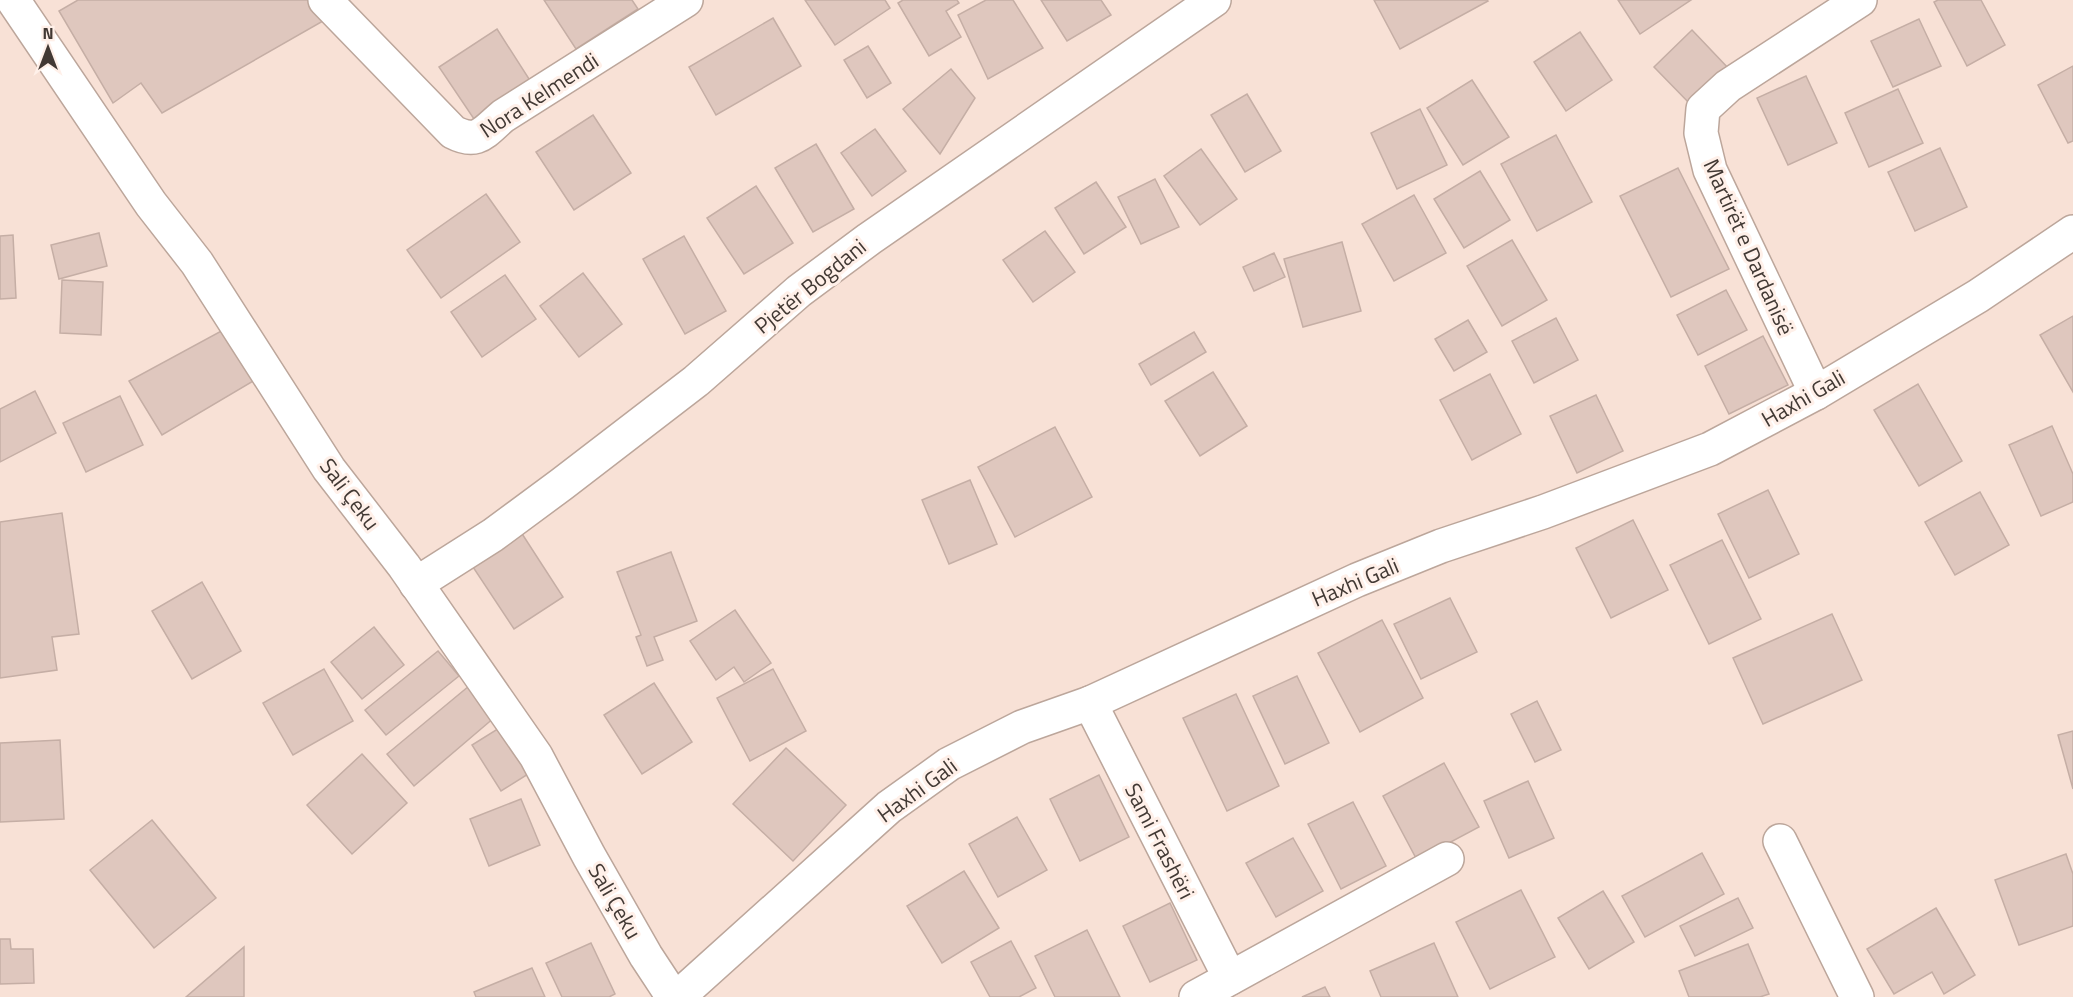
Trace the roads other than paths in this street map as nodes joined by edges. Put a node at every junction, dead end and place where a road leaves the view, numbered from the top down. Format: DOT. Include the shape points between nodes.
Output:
graph roads {
  1 [pos="12,0"];
  2 [pos="325,0"];
  3 [pos="686,0"];
  4 [pos="1214,0"];
  5 [pos="1860,0"];
  6 [pos="2073,232"];
  7 [pos="1816,393"];
  8 [pos="416,584"];
  9 [pos="1090,703"];
  10 [pos="1780,841"];
  11 [pos="1447,859"];
  12 [pos="1230,978"];
  13 [pos="676,997"];
  14 [pos="1196,997"];
  15 [pos="1857,997"];
  1 -- 8 [label="street, Sali Çeku" via="197,263 329,469"];
  2 -- 3 [label="street, Nora Kelmendi" via="453,132 470,139"];
  4 -- 8 [label="street, Pjetër Bogdani" via="869,239 799,291 696,381 562,484 493,535"];
  5 -- 7 [label="street, Martirët e Dardanisë" via="1728,86 1703,109 1701,133 1710,170"];
  6 -- 7 [label="street, Haxhi Gali" via="1978,296"];
  7 -- 9 [label="street, Haxhi Gali" via="1710,449 1367,576"];
  8 -- 13 [label="street, Sali Çeku" via="536,756 594,865"];
  9 -- 12 [label="street, Sami Frashëri"];
  9 -- 13 [label="street, Haxhi Gali" via="1022,727 949,764 889,807"];
  10 -- 15 [label="street"];
  11 -- 12 [label="street"];
  12 -- 14 [label="street"];
}
